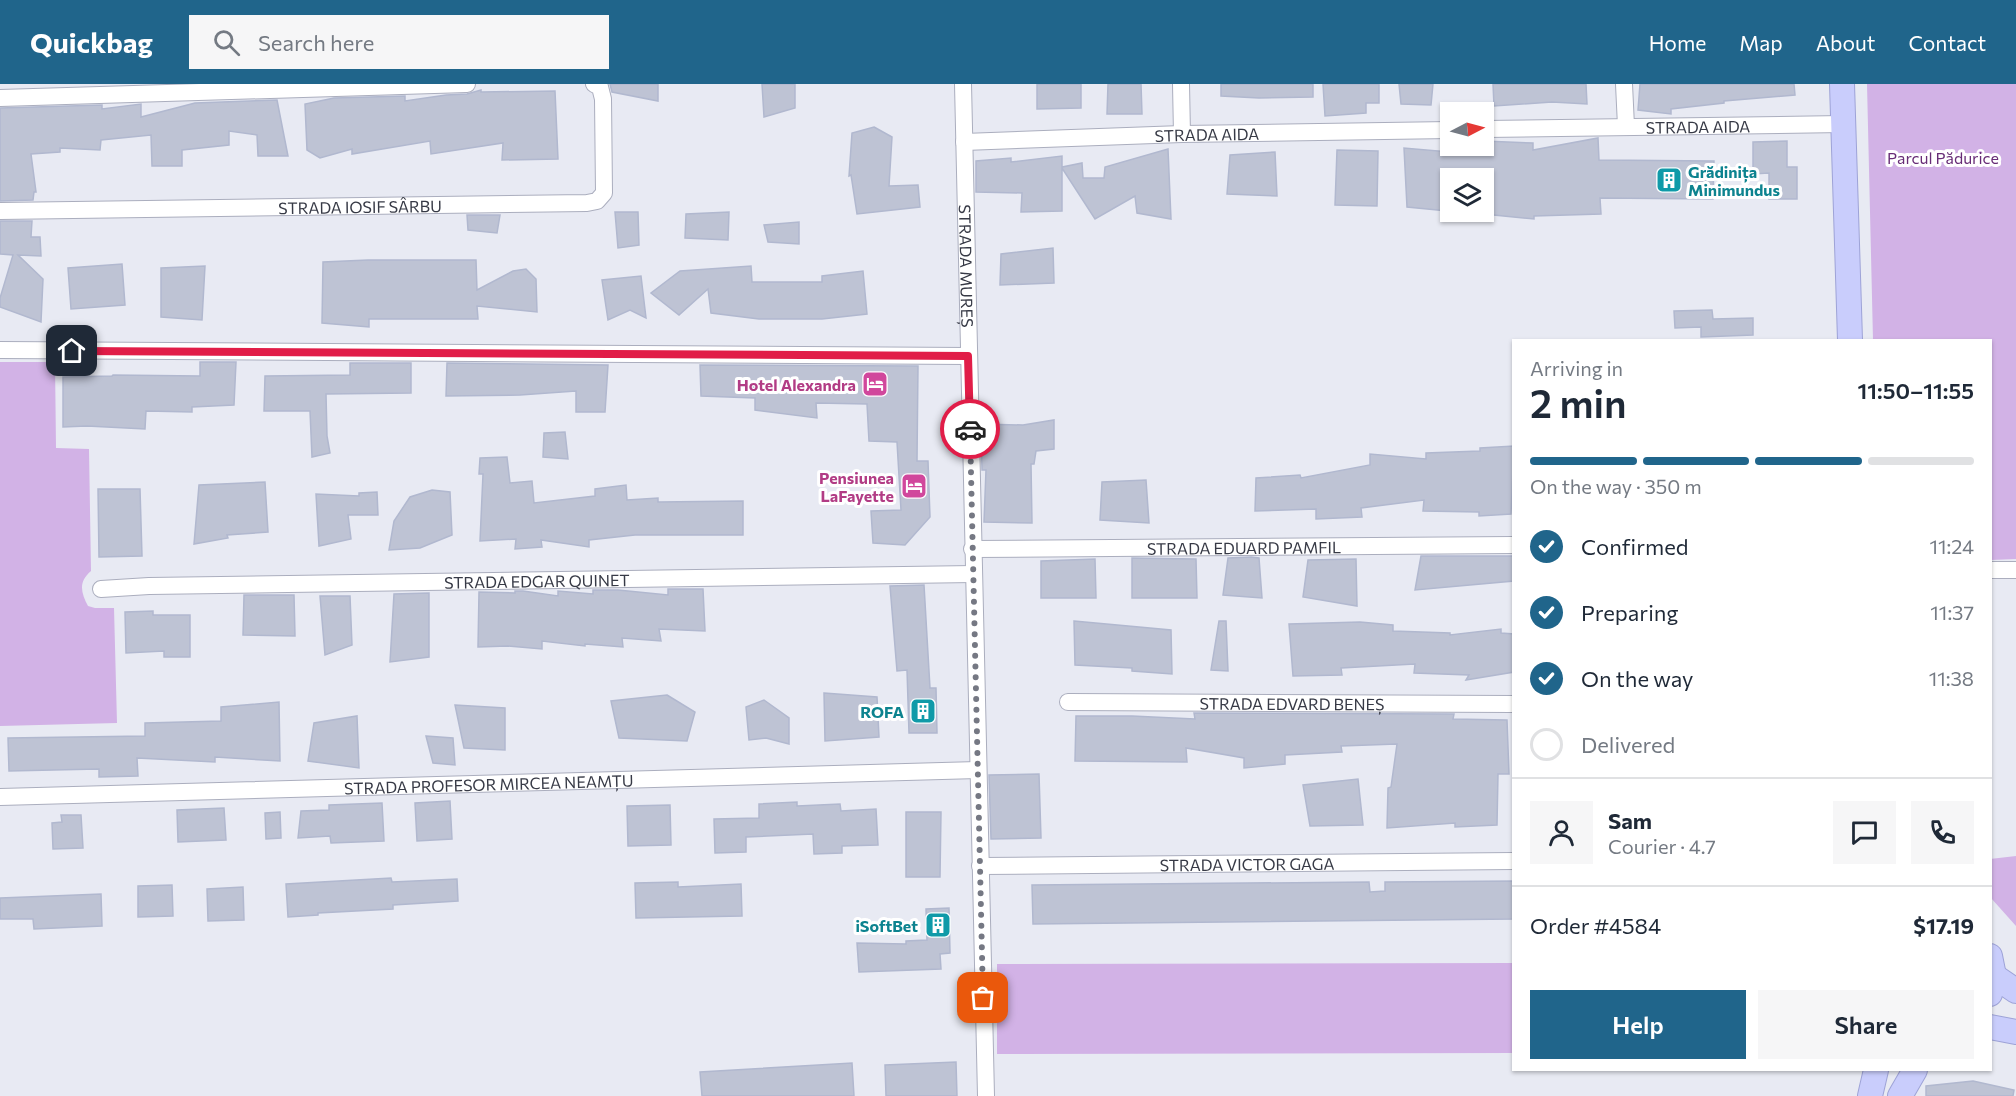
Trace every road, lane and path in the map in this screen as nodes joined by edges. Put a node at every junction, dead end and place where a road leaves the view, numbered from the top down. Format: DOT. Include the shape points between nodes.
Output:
graph roads {
  1 [pos="467,84"];
  2 [pos="594,84"];
  3 [pos="963,84"];
  4 [pos="1181,84"];
  5 [pos="1624,84"];
  6 [pos="1842,84"];
  7 [pos="0,98"];
  8 [pos="1843,124"];
  9 [pos="1626,126"];
  10 [pos="1494,129"];
  11 [pos="1440,130"];
  12 [pos="1182,134"];
  13 [pos="964,142"];
  14 [pos="0,211"];
  15 [pos="1850,339"];
  16 [pos="0,350"];
  17 [pos="968,356"];
  18 [pos="1512,545"];
  19 [pos="972,549"];
  20 [pos="1992,570"];
  21 [pos="2016,570"];
  22 [pos="974,574"];
  23 [pos="101,590"];
  24 [pos="1068,702"];
  25 [pos="1512,704"];
  26 [pos="978,770"];
  27 [pos="0,797"];
  28 [pos="1512,861"];
  29 [pos="980,866"];
  30 [pos="1992,975"];
  31 [pos="2016,991"];
  32 [pos="1992,1027"];
  33 [pos="2016,1032"];
  34 [pos="1876,1071"];
  35 [pos="1914,1071"];
  36 [pos="986,1096"];
  37 [pos="1870,1096"];
  38 [pos="1900,1096"];
  1 -- 7 [label="street"];
  2 -- 14 [label="street, STRADA IOSIF SÂRBU" via="600,87 603,99 604,193 597,201"];
  3 -- 13 [label="street, STRADA MUREȘ"];
  4 -- 12 [label="street"];
  5 -- 9 [label="street"];
  6 -- 8 [label="main road"];
  8 -- 9 [label="street, STRADA AIDA"];
  8 -- 15 [label="main road"];
  9 -- 10 [label="street, STRADA AIDA"];
  11 -- 12 [label="street, STRADA AIDA"];
  12 -- 13 [label="street, STRADA AIDA"];
  13 -- 17 [label="street, STRADA MUREȘ"];
  16 -- 17 [label="street"];
  17 -- 19 [label="street, STRADA MUREȘ"];
  18 -- 19 [label="street, STRADA EDUARD PAMFIL"];
  19 -- 22 [label="street, STRADA MUREȘ"];
  20 -- 21 [label="street"];
  22 -- 23 [label="street, STRADA EDGAR QUINET" via="149,586"];
  22 -- 26 [label="street, STRADA MUREȘ"];
  24 -- 25 [label="street, STRADA EDVARD BENEȘ"];
  26 -- 27 [label="street, STRADA PROFESOR MIRCEA NEAMȚU"];
  26 -- 29 [label="street, STRADA MUREȘ"];
  28 -- 29 [label="street, STRADA VICTOR GAGA"];
  29 -- 36 [label="street, STRADA MUREȘ"];
  30 -- 31 [label="main road"];
  32 -- 33 [label="main road"];
  34 -- 37 [label="main road"];
  35 -- 38 [label="main road"];
}
